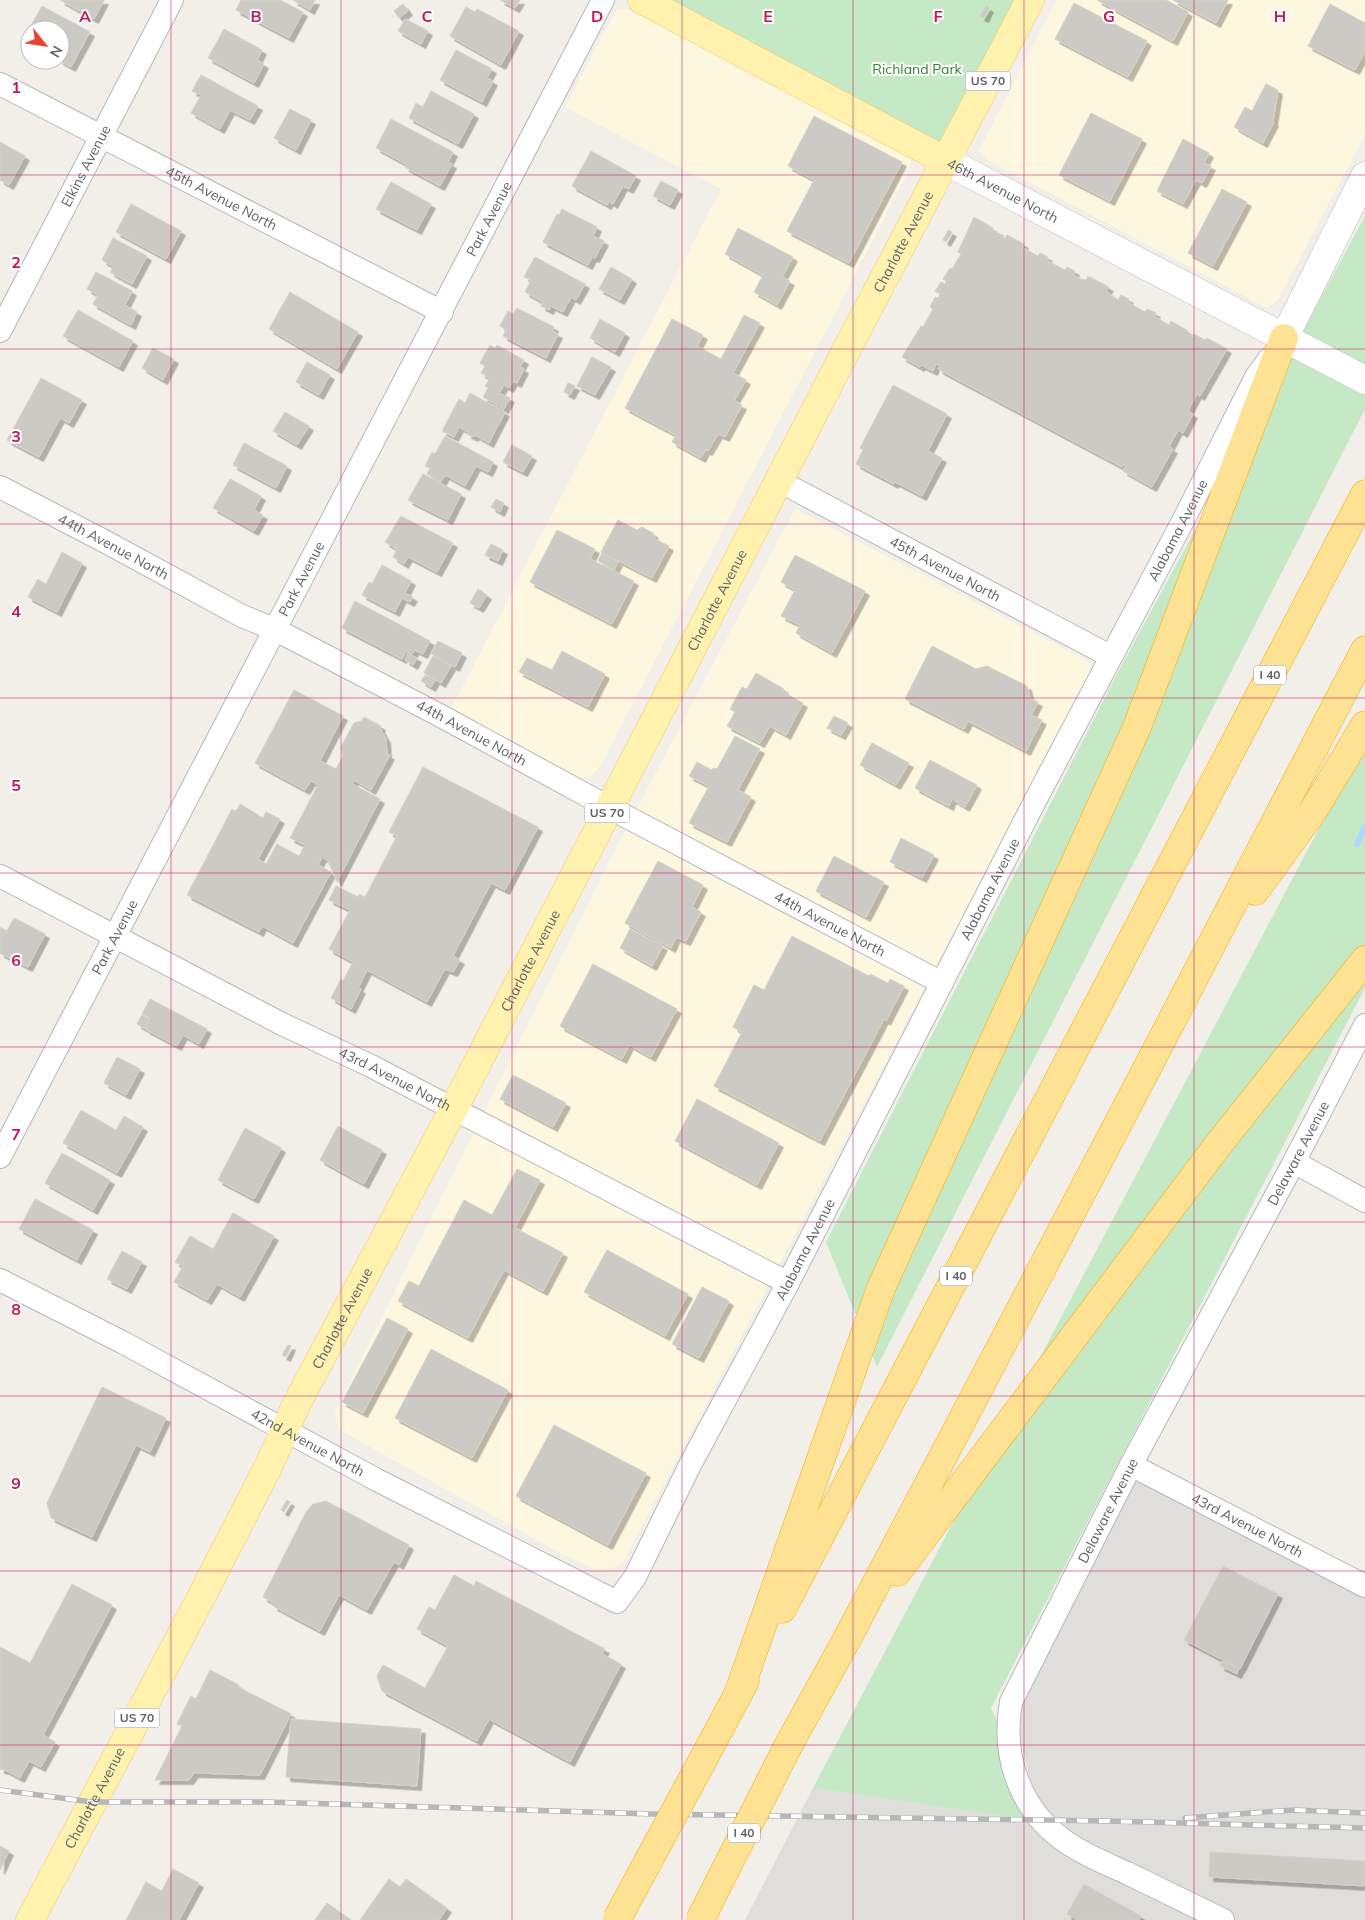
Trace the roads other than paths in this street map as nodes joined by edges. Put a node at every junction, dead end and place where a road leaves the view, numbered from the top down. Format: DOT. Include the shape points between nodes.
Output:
graph roads {
  1 [pos="172,0"];
  2 [pos="603,0"];
  3 [pos="642,0"];
  4 [pos="1030,0"];
  5 [pos="0,84"];
  6 [pos="101,137"];
  7 [pos="946,161"];
  8 [pos="1365,176"];
  9 [pos="442,312"];
  10 [pos="0,331"];
  11 [pos="1284,338"];
  12 [pos="1365,380"];
  13 [pos="779,480"];
  14 [pos="0,487"];
  15 [pos="1365,494"];
  16 [pos="276,630"];
  17 [pos="1365,650"];
  18 [pos="1110,656"];
  19 [pos="1365,725"];
  20 [pos="610,808"];
  21 [pos="0,876"];
  22 [pos="116,936"];
  23 [pos="1365,960"];
  24 [pos="1198,969"];
  25 [pos="942,983"];
  26 [pos="1365,1025"];
  27 [pos="453,1110"];
  28 [pos="0,1156"];
  29 [pos="1294,1162"];
  30 [pos="1365,1201"];
  31 [pos="0,1280"];
  32 [pos="788,1283"];
  33 [pos="285,1432"];
  34 [pos="1131,1465"];
  35 [pos="1365,1586"];
  36 [pos="617,1602"];
  37 [pos="847,1639"];
  38 [pos="737,1696"];
  39 [pos="617,1919"];
  40 [pos="30,1920"];
  41 [pos="700,1920"];
  42 [pos="1223,1920"];
  1 -- 6 [label="street, Elkins Avenue"];
  2 -- 9 [label="street, Park Avenue"];
  3 -- 7 [label="main road, 46th Avenue North"];
  4 -- 7 [label="main road, Charlotte Avenue / US 70"];
  5 -- 6 [label="street, 45th Avenue North"];
  6 -- 9 [label="street, 45th Avenue North"];
  6 -- 10 [label="street, Elkins Avenue"];
  7 -- 11 [label="main road, 46th Avenue North"];
  7 -- 13 [label="main road, Charlotte Avenue / US 70"];
  8 -- 11 [label="main road, Alabama Avenue"];
  9 -- 16 [label="street, Park Avenue"];
  11 -- 12 [label="main road, 46th Avenue North"];
  11 -- 18 [label="street, Alabama Avenue" via="1256,377"];
  11 -- 38 [label="highway" via="1137,727 881,1288"];
  13 -- 18 [label="street, 45th Avenue North"];
  13 -- 20 [label="main road, Charlotte Avenue / US 70"];
  14 -- 16 [label="street, 44th Avenue North" via="228,609"];
  15 -- 38 [label="highway, I 40"];
  16 -- 20 [label="street, 44th Avenue North"];
  16 -- 22 [label="street, Park Avenue"];
  17 -- 24 [label="highway, I 40"];
  18 -- 25 [label="street, Alabama Avenue"];
  19 -- 24 [label="highway" via="1313,811"];
  20 -- 25 [label="street, 44th Avenue North"];
  20 -- 27 [label="main road, Charlotte Avenue / US 70"];
  21 -- 22 [label="street, 43rd Avenue North"];
  22 -- 27 [label="street, 43rd Avenue North"];
  22 -- 28 [label="street, Park Avenue"];
  23 -- 37 [label="highway" via="1218,1145"];
  24 -- 37 [label="highway, I 40"];
  25 -- 32 [label="street, Alabama Avenue"];
  26 -- 29 [label="street, Delaware Avenue"];
  27 -- 32 [label="street, 43rd Avenue North"];
  27 -- 33 [label="main road, Charlotte Avenue / US 70" via="356,1290"];
  29 -- 30 [label="street"];
  29 -- 34 [label="street, Delaware Avenue"];
  31 -- 33 [label="street, 42nd Avenue North" via="122,1342"];
  32 -- 36 [label="street, Alabama Avenue" via="691,1463 635,1577"];
  33 -- 36 [label="street, 42nd Avenue North"];
  33 -- 40 [label="main road, Charlotte Avenue / US 70"];
  34 -- 35 [label="street, 43rd Avenue North"];
  34 -- 42 [label="street, Delaware Avenue" via="1011,1702 1010,1755 1025,1799 1040,1821 1067,1844"];
  37 -- 41 [label="highway, I 40, bridge" via="788,1746"];
  38 -- 39 [label="highway, I 40, bridge"];
}
